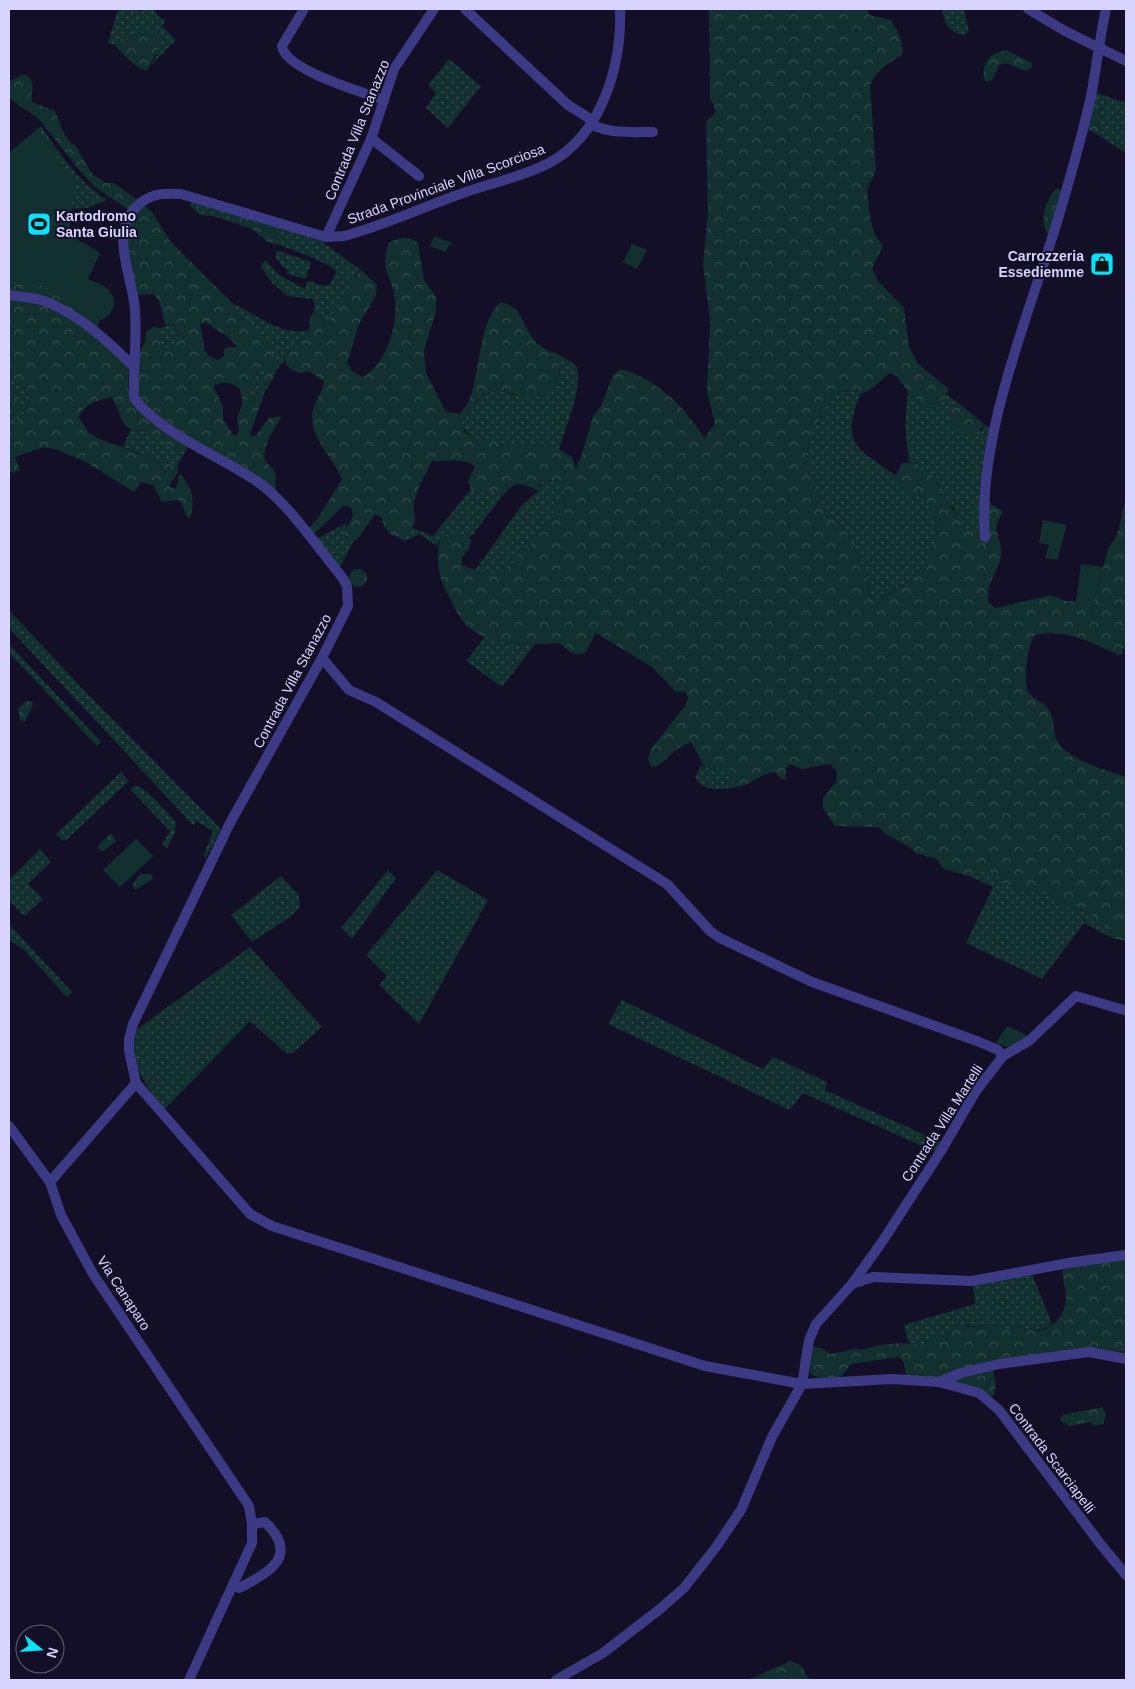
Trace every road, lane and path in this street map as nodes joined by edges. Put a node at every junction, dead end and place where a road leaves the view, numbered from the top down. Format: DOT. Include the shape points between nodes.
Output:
graph roads {
  1 [pos="304,9"];
  2 [pos="434,9"];
  3 [pos="465,9"];
  4 [pos="620,9"];
  5 [pos="1028,9"];
  6 [pos="1106,9"];
  7 [pos="1098,47"];
  8 [pos="1126,61"];
  9 [pos="384,100"];
  10 [pos="591,122"];
  11 [pos="653,132"];
  12 [pos="371,138"];
  13 [pos="419,176"];
  14 [pos="129,214"];
  15 [pos="326,238"];
  16 [pos="9,295"];
  17 [pos="134,367"];
  18 [pos="985,537"];
  19 [pos="322,658"];
  20 [pos="1124,1010"];
  21 [pos="1003,1056"];
  22 [pos="136,1083"];
  23 [pos="9,1126"];
  24 [pos="50,1182"];
  25 [pos="1126,1255"];
  26 [pos="852,1284"];
  27 [pos="1126,1359"];
  28 [pos="939,1382"];
  29 [pos="802,1384"];
  30 [pos="252,1524"];
  31 [pos="1126,1575"];
  32 [pos="233,1585"];
  33 [pos="189,1680"];
  34 [pos="556,1680"];
  1 -- 9 [label="street" via="282,46 286,57 298,66"];
  2 -- 9 [label="street, Contrada Villa Stanazzo" via="394,69"];
  3 -- 10 [label="street" via="568,105"];
  4 -- 10 [label="street, Strada Provinciale Villa Scorciosa" via="618,56 606,92"];
  5 -- 7 [label="street"];
  6 -- 7 [label="street"];
  7 -- 8 [label="street"];
  7 -- 18 [label="street" via="1078,152 1018,342 993,435 983,508"];
  9 -- 12 [label="street, Contrada Villa Stanazzo"];
  10 -- 11 [label="street" via="602,130"];
  10 -- 15 [label="street, Strada Provinciale Villa Scorciosa" via="565,153 533,170 366,230"];
  12 -- 13 [label="street"];
  12 -- 15 [label="street, Contrada Villa Stanazzo"];
  14 -- 15 [label="street, Strada Provinciale Villa Scorciosa" via="157,193 181,194"];
  14 -- 17 [label="street, Contrada Villa Stanazzo" via="122,242 135,308"];
  16 -- 17 [label="street" via="46,301 72,315 112,345"];
  17 -- 19 [label="street, Contrada Villa Stanazzo" via="134,398 141,408 275,496 342,577 347,586 348,606"];
  19 -- 21 [label="street" via="349,690 383,706 667,884 720,938 812,982 984,1044"];
  19 -- 22 [label="street, Contrada Villa Stanazzo" via="230,823 133,1024 129,1051"];
  20 -- 21 [label="street, Contrada Villa Martelli" via="1076,996 1029,1040"];
  21 -- 26 [label="street, Contrada Villa Martelli" via="976,1091 941,1151"];
  22 -- 24 [label="street"];
  22 -- 29 [label="street" via="250,1214 272,1226 704,1366"];
  23 -- 24 [label="street, Via Canaparo"];
  24 -- 30 [label="street, Via Canaparo" via="61,1215 93,1274 249,1506"];
  25 -- 26 [label="street" via="972,1280 873,1277"];
  26 -- 29 [label="street, Contrada Villa Martelli" via="816,1324 809,1340"];
  27 -- 28 [label="street" via="1089,1352 1054,1356 999,1364"];
  28 -- 29 [label="street" via="892,1379"];
  28 -- 31 [label="street, Contrada Scarciapelli" via="979,1393 999,1410"];
  29 -- 34 [label="street" via="772,1436 740,1510 716,1548 684,1588 603,1654"];
  30 -- 32 [label="street, Via Canaparo" via="252,1543"];
  30 -- 32 [label="street" via="265,1522 280,1542 282,1552 268,1573 239,1588"];
  32 -- 33 [label="street, Via Canaparo"];
}
